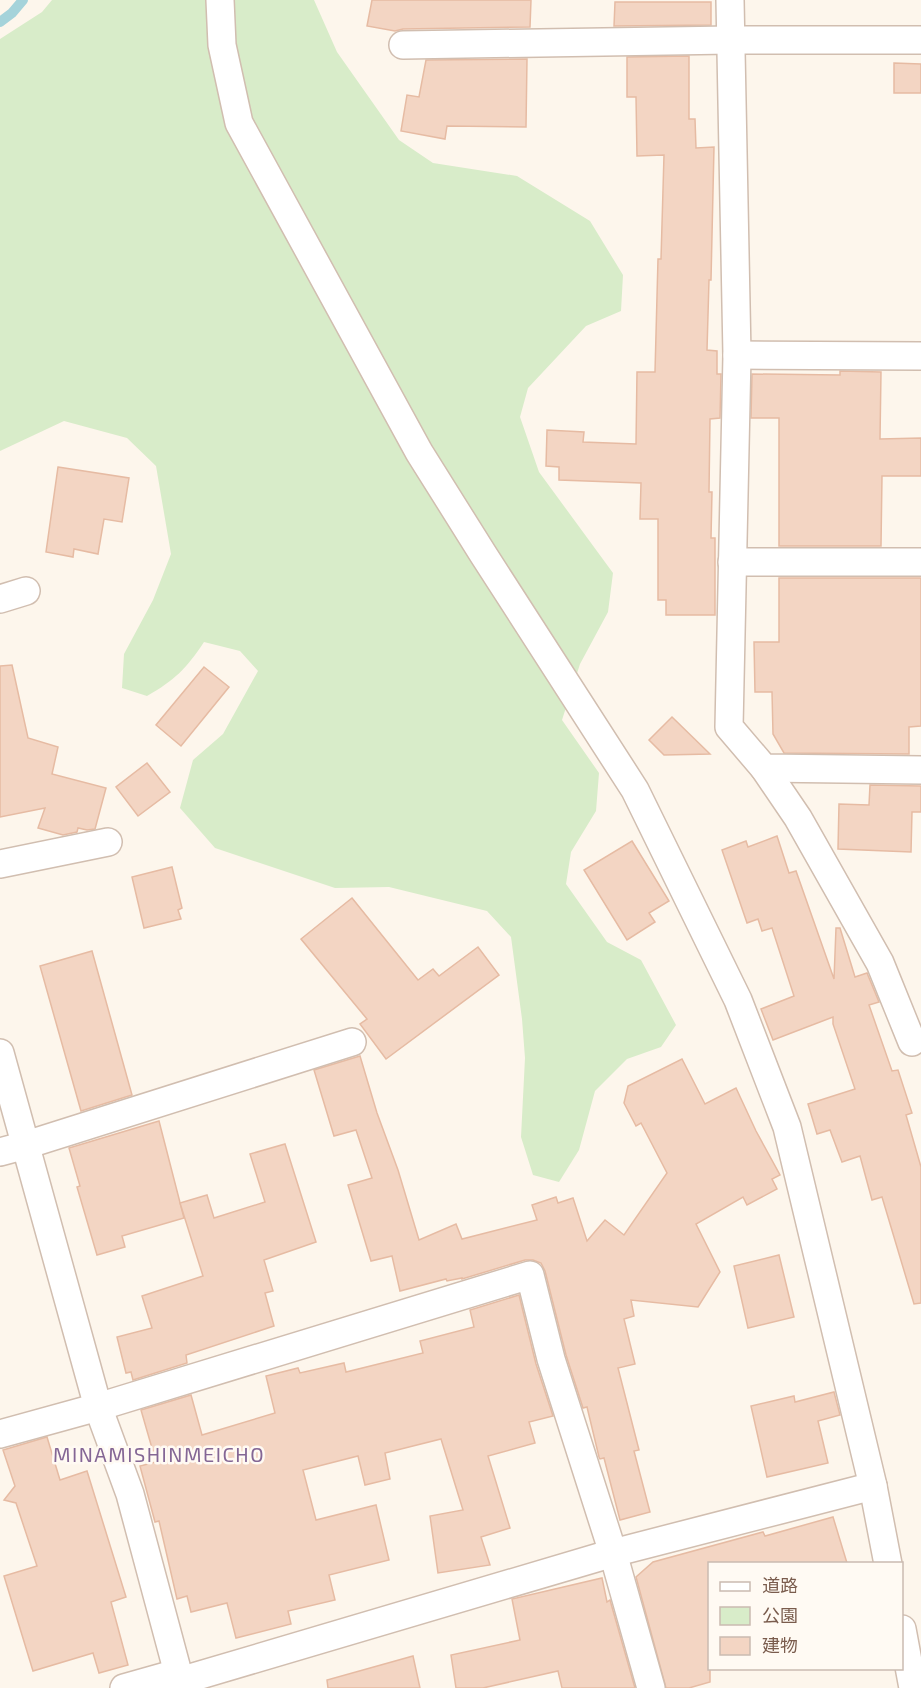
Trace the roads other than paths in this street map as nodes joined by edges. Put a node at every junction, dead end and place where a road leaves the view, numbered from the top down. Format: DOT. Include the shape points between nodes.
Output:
graph roads {
  1 [pos="220,0"];
  2 [pos="730,0"];
  3 [pos="731,40"];
  4 [pos="921,40"];
  5 [pos="404,45"];
  6 [pos="737,355"];
  7 [pos="921,356"];
  8 [pos="732,562"];
  9 [pos="921,562"];
  10 [pos="26,591"];
  11 [pos="0,599"];
  12 [pos="764,768"];
  13 [pos="921,770"];
  14 [pos="108,842"];
  15 [pos="0,864"];
  16 [pos="352,1042"];
  17 [pos="912,1042"];
  18 [pos="0,1053"];
  19 [pos="13,1149"];
  20 [pos="98,1407"];
  21 [pos="0,1434"];
  22 [pos="873,1486"];
  23 [pos="613,1553"];
  24 [pos="888,1562"];
  25 [pos="903,1634"];
  26 [pos="181,1684"];
  27 [pos="124,1688"];
  28 [pos="651,1688"];
  29 [pos="913,1688"];
  1 -- 22 [label="street" via="222,45 239,123 419,452 635,790 738,1000 787,1127"];
  2 -- 3 [label="street"];
  3 -- 4 [label="street"];
  3 -- 5 [label="street"];
  3 -- 6 [label="street"];
  6 -- 7 [label="street"];
  6 -- 8 [label="street"];
  8 -- 9 [label="street"];
  8 -- 12 [label="street" via="729,727"];
  10 -- 11 [label="street"];
  12 -- 13 [label="street"];
  12 -- 17 [label="street" via="798,818 880,963"];
  14 -- 15 [label="street"];
  16 -- 19 [label="street"];
  18 -- 19 [label="street"];
  19 -- 20 [label="street"];
  20 -- 21 [label="street"];
  20 -- 23 [label="street" via="530,1275 551,1359"];
  20 -- 26 [label="street" via="130,1494"];
  22 -- 23 [label="street"];
  22 -- 24 [label="street"];
  23 -- 26 [label="street"];
  23 -- 28 [label="street"];
  25 -- 29 [label="street"];
  26 -- 27 [label="street" via="170,1675"];
}
